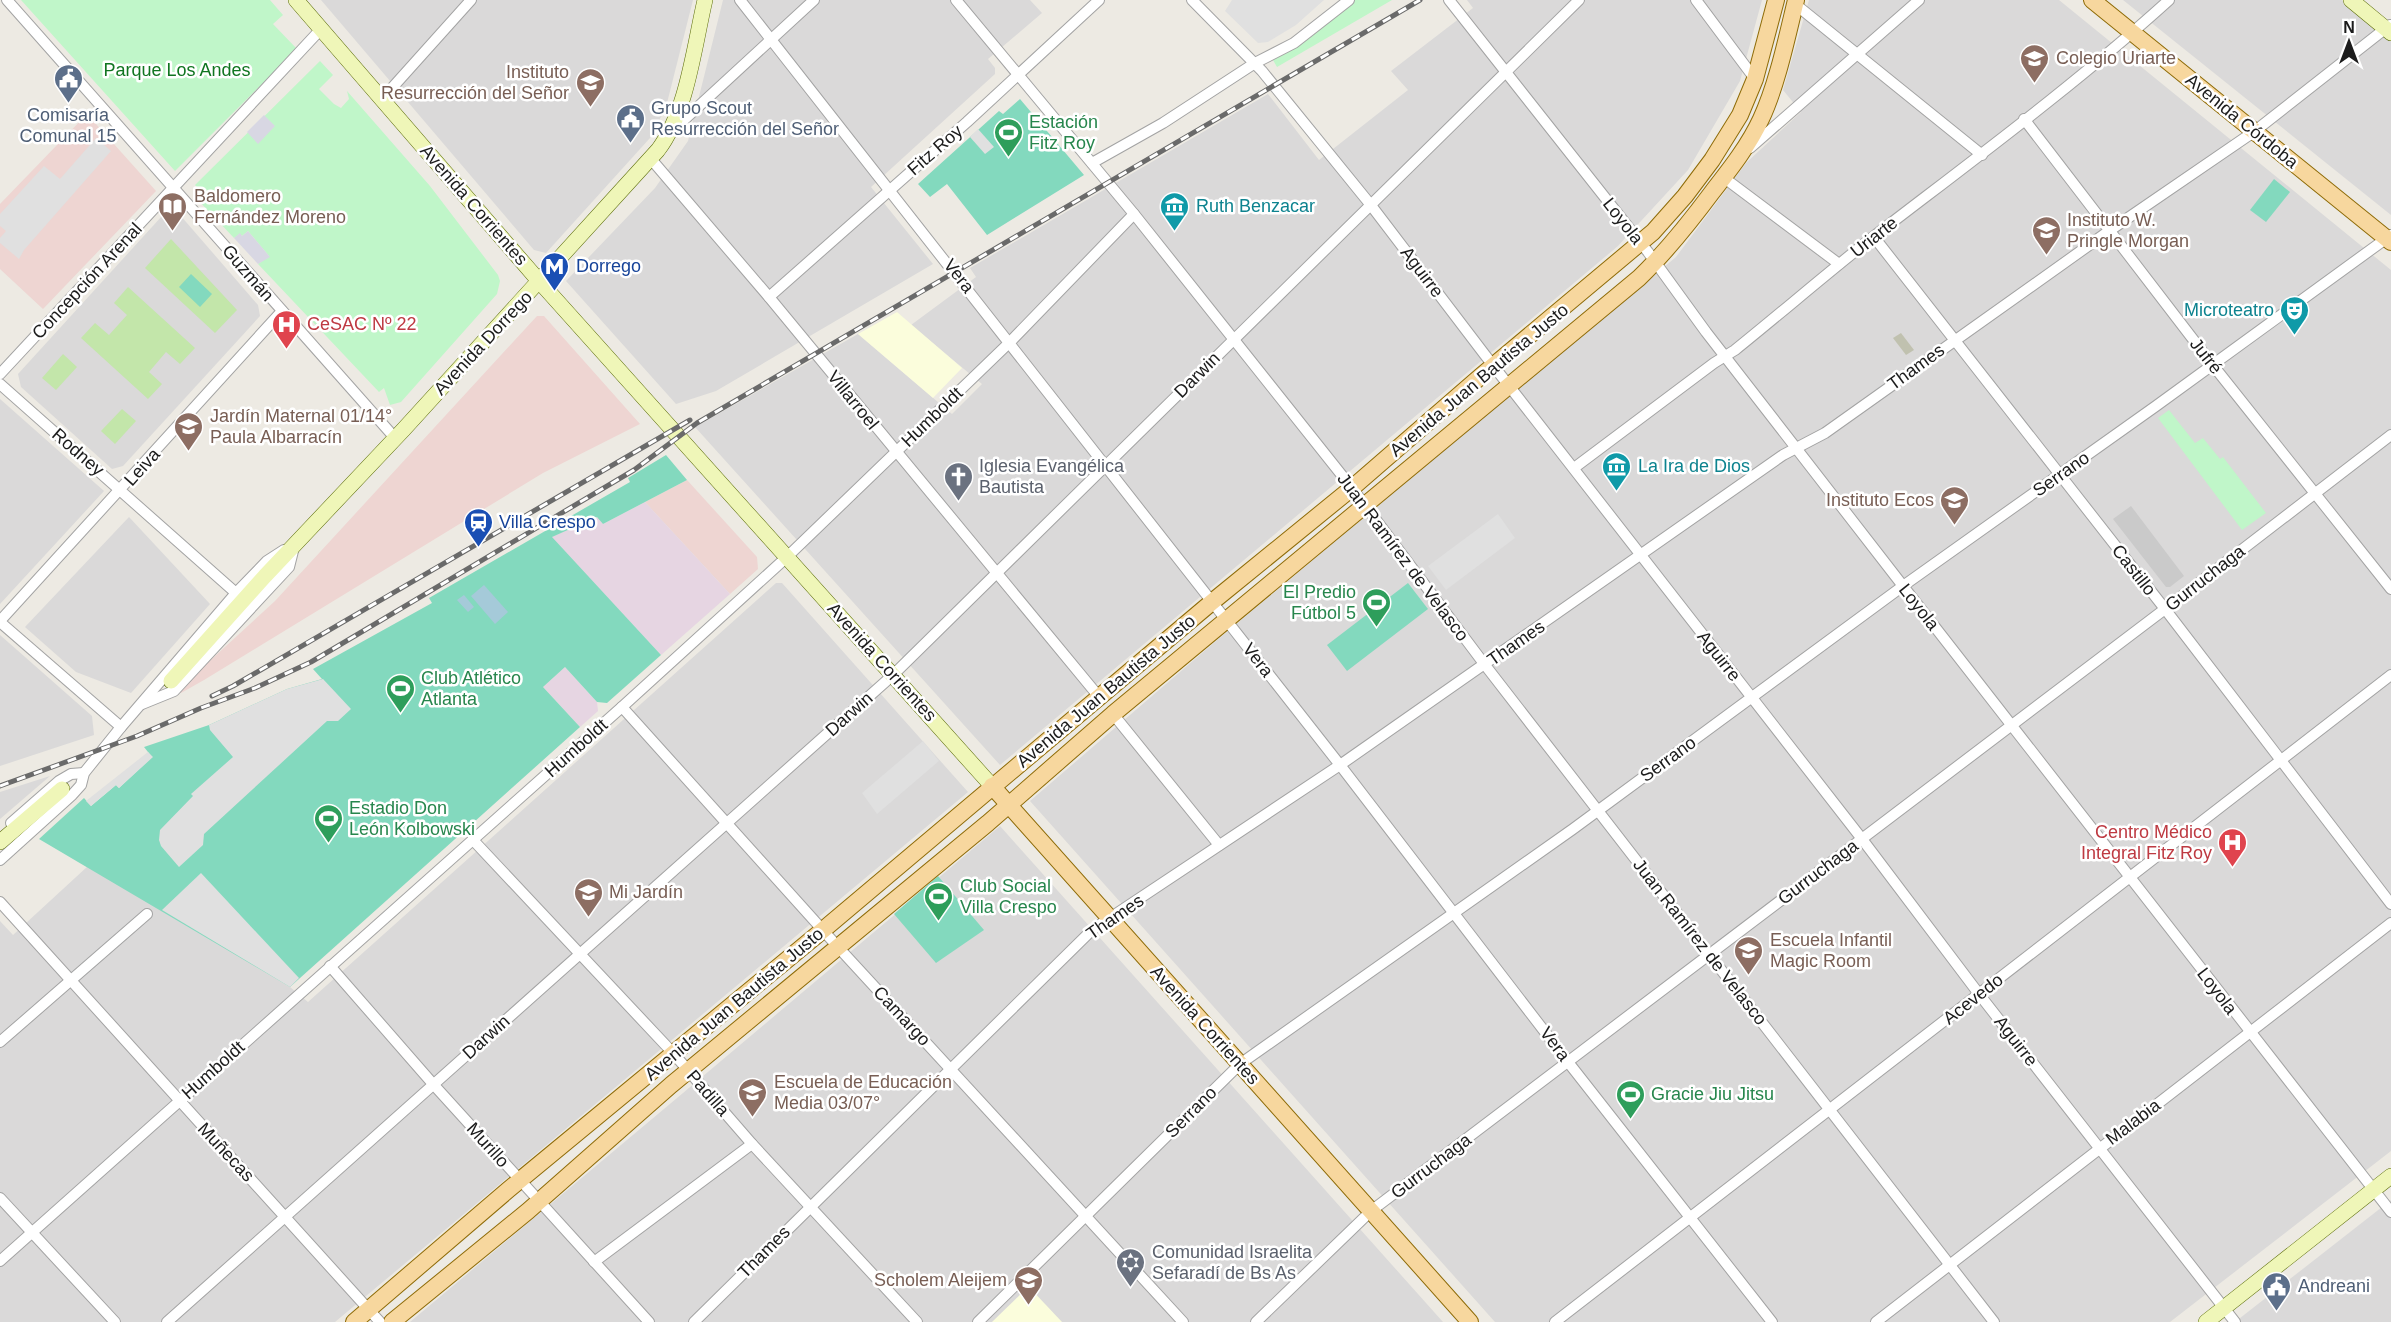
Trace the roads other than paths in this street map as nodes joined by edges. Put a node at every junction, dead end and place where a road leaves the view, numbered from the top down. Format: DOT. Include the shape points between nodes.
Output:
graph roads {
  1 [pos="7,0"];
  2 [pos="296,0"];
  3 [pos="471,0"];
  4 [pos="705,0"];
  5 [pos="740,0"];
  6 [pos="814,0"];
  7 [pos="956,0"];
  8 [pos="1098,0"];
  9 [pos="1192,0"];
  10 [pos="1349,0"];
  11 [pos="1449,0"];
  12 [pos="1579,0"];
  13 [pos="1696,0"];
  14 [pos="1776,0"];
  15 [pos="1919,0"];
  16 [pos="2092,0"];
  17 [pos="2169,0"];
  18 [pos="2351,0"];
  19 [pos="1796,2"];
  20 [pos="321,29"];
  21 [pos="2389,29"];
  22 [pos="2132,33"];
  23 [pos="771,40"];
  24 [pos="1858,53"];
  25 [pos="1255,63"];
  26 [pos="1506,73"];
  27 [pos="1019,74"];
  28 [pos="1755,79"];
  29 [pos="383,98"];
  30 [pos="2024,120"];
  31 [pos="671,131"];
  32 [pos="2255,131"];
  33 [pos="1982,155"];
  34 [pos="651,159"];
  35 [pos="1736,160"];
  36 [pos="1092,164"];
  37 [pos="1723,177"];
  38 [pos="173,188"];
  39 [pos="890,190"];
  40 [pos="1370,204"];
  41 [pos="1134,214"];
  42 [pos="2109,231"];
  43 [pos="1874,237"];
  44 [pos="2390,239"];
  45 [pos="1640,244"];
  46 [pos="1655,263"];
  47 [pos="1839,264"];
  48 [pos="539,281"];
  49 [pos="769,297"];
  50 [pos="282,311"];
  51 [pos="1234,339"];
  52 [pos="1953,340"];
  53 [pos="1010,342"];
  54 [pos="1724,355"];
  55 [pos="2212,364"];
  56 [pos="1494,366"];
  57 [pos="0,374"];
  58 [pos="0,384"];
  59 [pos="1508,384"];
  60 [pos="2391,435"];
  61 [pos="395,438"];
  62 [pos="1797,448"];
  63 [pos="895,452"];
  64 [pos="1106,465"];
  65 [pos="1574,468"];
  66 [pos="2059,476"];
  67 [pos="1352,488"];
  68 [pos="120,490"];
  69 [pos="2316,492"];
  70 [pos="1365,505"];
  71 [pos="294,544"];
  72 [pos="788,556"];
  73 [pos="1642,556"];
  74 [pos="997,574"];
  75 [pos="1903,586"];
  76 [pos="2391,589"];
  77 [pos="236,593"];
  78 [pos="1212,602"];
  79 [pos="2165,609"];
  80 [pos="1226,619"];
  81 [pos="0,621"];
  82 [pos="1485,665"];
  83 [pos="893,675"];
  84 [pos="2391,675"];
  85 [pos="169,684"];
  86 [pos="1100,698"];
  87 [pos="1751,698"];
  88 [pos="142,704"];
  89 [pos="622,707"];
  90 [pos="1113,714"];
  91 [pos="2011,724"];
  92 [pos="121,727"];
  93 [pos="2280,760"];
  94 [pos="1340,765"];
  95 [pos="84,774"];
  96 [pos="992,786"];
  97 [pos="64,788"];
  98 [pos="1008,805"];
  99 [pos="1598,810"];
  100 [pos="727,822"];
  101 [pos="0,833"];
  102 [pos="1862,839"];
  103 [pos="473,840"];
  104 [pos="0,842"];
  105 [pos="1219,845"];
  106 [pos="0,860"];
  107 [pos="2130,876"];
  108 [pos="2391,904"];
  109 [pos="2,907"];
  110 [pos="1455,913"];
  111 [pos="147,914"];
  112 [pos="1109,919"];
  113 [pos="2391,923"];
  114 [pos="823,930"];
  115 [pos="838,947"];
  116 [pos="580,954"];
  117 [pos="1709,954"];
  118 [pos="330,966"];
  119 [pos="71,981"];
  120 [pos="1979,994"];
  121 [pos="2249,1033"];
  122 [pos="0,1042"];
  123 [pos="673,1053"];
  124 [pos="1569,1062"];
  125 [pos="1240,1064"];
  126 [pos="951,1070"];
  127 [pos="688,1071"];
  128 [pos="433,1084"];
  129 [pos="178,1101"];
  130 [pos="1830,1110"];
  131 [pos="752,1144"];
  132 [pos="2099,1148"];
  133 [pos="2391,1176"];
  134 [pos="520,1180"];
  135 [pos="2374,1190"];
  136 [pos="0,1198"];
  137 [pos="539,1201"];
  138 [pos="810,1207"];
  139 [pos="1371,1211"];
  140 [pos="2391,1212"];
  141 [pos="1086,1215"];
  142 [pos="284,1216"];
  143 [pos="1689,1217"];
  144 [pos="33,1232"];
  145 [pos="0,1261"];
  146 [pos="594,1262"];
  147 [pos="1949,1265"];
  148 [pos="2224,1308"];
  149 [pos="374,1316"];
  150 [pos="115,1322"];
  151 [pos="167,1322"];
  152 [pos="354,1322"];
  153 [pos="392,1322"];
  154 [pos="648,1322"];
  155 [pos="694,1322"];
  156 [pos="917,1322"];
  157 [pos="978,1322"];
  158 [pos="1183,1322"];
  159 [pos="1256,1322"];
  160 [pos="1470,1322"];
  161 [pos="1555,1322"];
  162 [pos="1772,1322"];
  163 [pos="1876,1322"];
  164 [pos="1994,1322"];
  165 [pos="2206,1322"];
  166 [pos="2235,1322"];
  1 -- 38 [label="street, Guzmán"];
  2 -- 20 [label="main road, Avenida Corrientes"];
  3 -- 29 [label="street"];
  4 -- 31 [label="main road, Avenida Dorrego" via="680,109"];
  5 -- 23 [label="street, Vera"];
  6 -- 23 [label="street"];
  7 -- 27 [label="street, Juan Ramírez de Velasco"];
  8 -- 27 [label="street, Fitz Roy"];
  9 -- 25 [label="street, Aguirre"];
  10 -- 25 [label="street" via="1294,43"];
  11 -- 26 [label="street, Loyola"];
  12 -- 26 [label="street, Darwin"];
  13 -- 28 [label="street"];
  14 -- 28 [label="main road, Avenida Juan Bautista Justo"];
  15 -- 24 [label="street"];
  16 -- 22 [label="main road, Avenida Córdoba"];
  17 -- 22 [label="street, Uriarte"];
  18 -- 21 [label="main road"];
  19 -- 24 [label="street"];
  19 -- 35 [label="main road, Avenida Juan Bautista Justo" via="1762,117"];
  20 -- 29 [label="main road, Avenida Corrientes"];
  20 -- 38 [label="street, Concepción Arenal"];
  21 -- 32 [label="street, Thames"];
  22 -- 30 [label="street, Uriarte"];
  22 -- 32 [label="main road, Avenida Córdoba"];
  23 -- 31 [label="street"];
  23 -- 39 [label="street, Vera"];
  24 -- 33 [label="street"];
  24 -- 35 [label="street"];
  25 -- 36 [label="street"];
  25 -- 40 [label="street, Aguirre"];
  26 -- 40 [label="street, Darwin"];
  26 -- 45 [label="street, Loyola"];
  27 -- 36 [label="street, Juan Ramírez de Velasco"];
  27 -- 39 [label="street, Fitz Roy"];
  28 -- 45 [label="main road, Avenida Juan Bautista Justo" via="1740,115 1713,160"];
  29 -- 48 [label="main road, Avenida Corrientes"];
  30 -- 33 [label="street, Uriarte"];
  30 -- 42 [label="street, Jufré"];
  31 -- 34 [label="main road, Avenida Dorrego"];
  32 -- 42 [label="street, Thames"];
  32 -- 44 [label="main road, Avenida Córdoba"];
  33 -- 43 [label="street, Uriarte"];
  34 -- 48 [label="main road, Avenida Dorrego"];
  34 -- 49 [label="street, Villarroel"];
  35 -- 37 [label="main road, Avenida Juan Bautista Justo"];
  36 -- 41 [label="street, Juan Ramírez de Velasco"];
  37 -- 46 [label="main road, Avenida Juan Bautista Justo"];
  37 -- 47 [label="street"];
  38 -- 50 [label="street, Guzmán"];
  38 -- 57 [label="street, Concepción Arenal"];
  39 -- 49 [label="street, Fitz Roy"];
  39 -- 53 [label="street, Vera"];
  40 -- 51 [label="street, Darwin"];
  40 -- 56 [label="street, Aguirre"];
  41 -- 51 [label="street, Juan Ramírez de Velasco"];
  41 -- 53 [label="street, Humboldt"];
  42 -- 52 [label="street, Thames"];
  42 -- 55 [label="street, Jufré"];
  43 -- 47 [label="street, Uriarte"];
  43 -- 52 [label="street, Castillo"];
  44 -- 55 [label="street, Serrano"];
  45 -- 46 [label="street, Loyola"];
  45 -- 56 [label="main road, Avenida Juan Bautista Justo"];
  46 -- 54 [label="street, Loyola"];
  46 -- 59 [label="main road, Avenida Juan Bautista Justo"];
  47 -- 54 [label="street, Uriarte"];
  48 -- 61 [label="main road, Avenida Dorrego"];
  48 -- 72 [label="main road, Avenida Corrientes"];
  49 -- 63 [label="street, Villarroel"];
  50 -- 61 [label="street, Guzmán"];
  50 -- 68 [label="street, Leiva"];
  51 -- 64 [label="street, Darwin"];
  51 -- 67 [label="street, Juan Ramírez de Velasco"];
  52 -- 62 [label="street, Thames" via="1825,433"];
  52 -- 66 [label="street, Castillo"];
  53 -- 63 [label="street, Humboldt"];
  53 -- 64 [label="street, Vera"];
  54 -- 62 [label="street, Loyola"];
  54 -- 65 [label="street, Uriarte"];
  55 -- 66 [label="street, Serrano"];
  55 -- 69 [label="street, Jufré"];
  56 -- 59 [label="street, Aguirre"];
  56 -- 67 [label="main road, Avenida Juan Bautista Justo"];
  58 -- 68 [label="street, Rodney"];
  59 -- 65 [label="street, Aguirre"];
  59 -- 70 [label="main road, Avenida Juan Bautista Justo"];
  60 -- 69 [label="street, Gurruchaga"];
  61 -- 71 [label="main road, Avenida Dorrego"];
  62 -- 73 [label="street, Thames"];
  62 -- 75 [label="street, Loyola"];
  63 -- 72 [label="street, Humboldt"];
  63 -- 74 [label="street, Villarroel"];
  64 -- 74 [label="street, Darwin"];
  64 -- 78 [label="street, Vera"];
  65 -- 73 [label="street, Aguirre"];
  66 -- 75 [label="street, Serrano"];
  66 -- 79 [label="street, Castillo"];
  67 -- 70 [label="street, Juan Ramírez de Velasco"];
  67 -- 78 [label="main road, Avenida Juan Bautista Justo"];
  68 -- 77 [label="street, Rodney"];
  68 -- 81 [label="street, Leiva"];
  69 -- 76 [label="street, Jufré"];
  69 -- 79 [label="street, Gurruchaga"];
  70 -- 80 [label="main road, Avenida Juan Bautista Justo"];
  70 -- 82 [label="street, Juan Ramírez de Velasco"];
  71 -- 77 [label="street, Avenida Dorrego" via="267,561"];
  71 -- 85 [label="main road, Avenida Dorrego"];
  72 -- 83 [label="main road, Avenida Corrientes"];
  72 -- 89 [label="street, Humboldt"];
  73 -- 82 [label="street, Thames"];
  73 -- 87 [label="street, Aguirre"];
  74 -- 83 [label="street, Darwin"];
  74 -- 86 [label="street, Villarroel"];
  75 -- 87 [label="street, Serrano"];
  75 -- 91 [label="street, Loyola"];
  77 -- 85 [label="street, Avenida Dorrego"];
  78 -- 80 [label="street, Vera"];
  78 -- 86 [label="main road, Avenida Juan Bautista Justo"];
  79 -- 91 [label="street, Gurruchaga"];
  79 -- 93 [label="street, Castillo"];
  80 -- 90 [label="main road, Avenida Juan Bautista Justo"];
  80 -- 94 [label="street, Vera"];
  81 -- 92 [label="street"];
  82 -- 94 [label="street, Thames"];
  82 -- 99 [label="street, Juan Ramírez de Velasco"];
  83 -- 96 [label="main road, Avenida Corrientes"];
  83 -- 100 [label="street, Darwin"];
  84 -- 93 [label="street, Acevedo"];
  85 -- 88 [label="street, Avenida Dorrego"];
  85 -- 88 [label="street, Avenida Dorrego"];
  86 -- 96 [label="main road, Avenida Juan Bautista Justo"];
  87 -- 99 [label="street, Serrano"];
  87 -- 102 [label="street, Aguirre"];
  88 -- 92 [label="street, Avenida Dorrego"];
  89 -- 100 [label="street, Camargo"];
  89 -- 103 [label="street, Humboldt"];
  90 -- 98 [label="main road, Avenida Juan Bautista Justo"];
  90 -- 105 [label="street"];
  91 -- 102 [label="street, Gurruchaga"];
  91 -- 107 [label="street, Loyola"];
  92 -- 95 [label="street, Avenida Dorrego"];
  93 -- 107 [label="street, Acevedo"];
  93 -- 108 [label="street, Castillo"];
  94 -- 105 [label="street, Thames"];
  94 -- 110 [label="street, Vera"];
  95 -- 97 [label="street, Avenida Dorrego" via="81,785"];
  95 -- 97 [label="street, Avenida Dorrego" via="70,774"];
  96 -- 98 [label="main road, Avenida Corrientes"];
  96 -- 114 [label="main road, Avenida Juan Bautista Justo"];
  97 -- 101 [label="street, Avenida Dorrego"];
  97 -- 104 [label="main road, Avenida Dorrego"];
  97 -- 106 [label="street, Avenida Dorrego"];
  98 -- 112 [label="main road, Avenida Corrientes"];
  98 -- 115 [label="main road, Avenida Juan Bautista Justo"];
  99 -- 110 [label="street, Serrano"];
  99 -- 117 [label="street, Juan Ramírez de Velasco"];
  100 -- 114 [label="street, Camargo"];
  100 -- 116 [label="street, Darwin"];
  102 -- 117 [label="street, Gurruchaga"];
  102 -- 120 [label="street, Aguirre"];
  103 -- 116 [label="street, Padilla"];
  103 -- 118 [label="street, Humboldt"];
  105 -- 112 [label="street, Thames"];
  107 -- 120 [label="street, Acevedo"];
  107 -- 121 [label="street, Loyola"];
  109 -- 119 [label="street, Muñecas"];
  110 -- 124 [label="street, Vera"];
  110 -- 125 [label="street, Serrano"];
  111 -- 119 [label="street"];
  112 -- 125 [label="main road, Avenida Corrientes"];
  112 -- 126 [label="street, Thames" via="1092,930"];
  113 -- 121 [label="street, Malabia"];
  114 -- 115 [label="street, Camargo"];
  114 -- 123 [label="main road, Avenida Juan Bautista Justo"];
  115 -- 126 [label="street, Camargo"];
  115 -- 127 [label="main road, Avenida Juan Bautista Justo"];
  116 -- 123 [label="street, Padilla"];
  116 -- 128 [label="street, Darwin"];
  117 -- 124 [label="street, Gurruchaga"];
  117 -- 130 [label="street, Juan Ramírez de Velasco"];
  118 -- 128 [label="street, Murillo"];
  118 -- 129 [label="street, Humboldt"];
  119 -- 122 [label="street"];
  119 -- 129 [label="street, Muñecas"];
  120 -- 130 [label="street, Acevedo"];
  120 -- 132 [label="street, Aguirre"];
  121 -- 132 [label="street, Malabia"];
  121 -- 135 [label="street, Loyola"];
  123 -- 127 [label="street, Padilla"];
  123 -- 134 [label="main road, Avenida Juan Bautista Justo"];
  124 -- 139 [label="street, Gurruchaga"];
  124 -- 143 [label="street, Vera"];
  125 -- 139 [label="main road, Avenida Corrientes"];
  125 -- 141 [label="street, Serrano"];
  126 -- 138 [label="street, Thames"];
  126 -- 141 [label="street, Camargo"];
  127 -- 131 [label="street, Padilla"];
  127 -- 137 [label="main road, Avenida Juan Bautista Justo"];
  128 -- 134 [label="street, Murillo"];
  128 -- 142 [label="street, Darwin"];
  129 -- 142 [label="street, Muñecas"];
  129 -- 144 [label="street, Humboldt"];
  130 -- 143 [label="street, Acevedo"];
  130 -- 147 [label="street, Juan Ramírez de Velasco"];
  131 -- 138 [label="street, Padilla"];
  131 -- 146 [label="street"];
  132 -- 147 [label="street, Malabia"];
  132 -- 148 [label="street, Aguirre"];
  133 -- 135 [label="main road"];
  134 -- 137 [label="street, Murillo"];
  134 -- 149 [label="main road, Avenida Juan Bautista Justo"];
  135 -- 140 [label="street, Loyola"];
  135 -- 148 [label="main road"];
  136 -- 144 [label="street"];
  137 -- 146 [label="street, Murillo"];
  137 -- 153 [label="main road, Avenida Juan Bautista Justo"];
  138 -- 155 [label="street, Thames"];
  138 -- 156 [label="street, Padilla"];
  139 -- 159 [label="street, Gurruchaga"];
  139 -- 160 [label="main road, Avenida Corrientes"];
  141 -- 157 [label="street, Serrano"];
  141 -- 158 [label="street, Camargo"];
  142 -- 149 [label="street, Muñecas"];
  142 -- 151 [label="street, Darwin"];
  143 -- 161 [label="street, Acevedo"];
  143 -- 162 [label="street, Vera"];
  144 -- 145 [label="street, Humboldt"];
  144 -- 150 [label="street"];
  146 -- 154 [label="street, Murillo"];
  147 -- 163 [label="street, Malabia"];
  147 -- 164 [label="street, Juan Ramírez de Velasco"];
  148 -- 165 [label="main road"];
  148 -- 166 [label="street, Aguirre"];
  149 -- 152 [label="main road, Avenida Juan Bautista Justo"];
}
